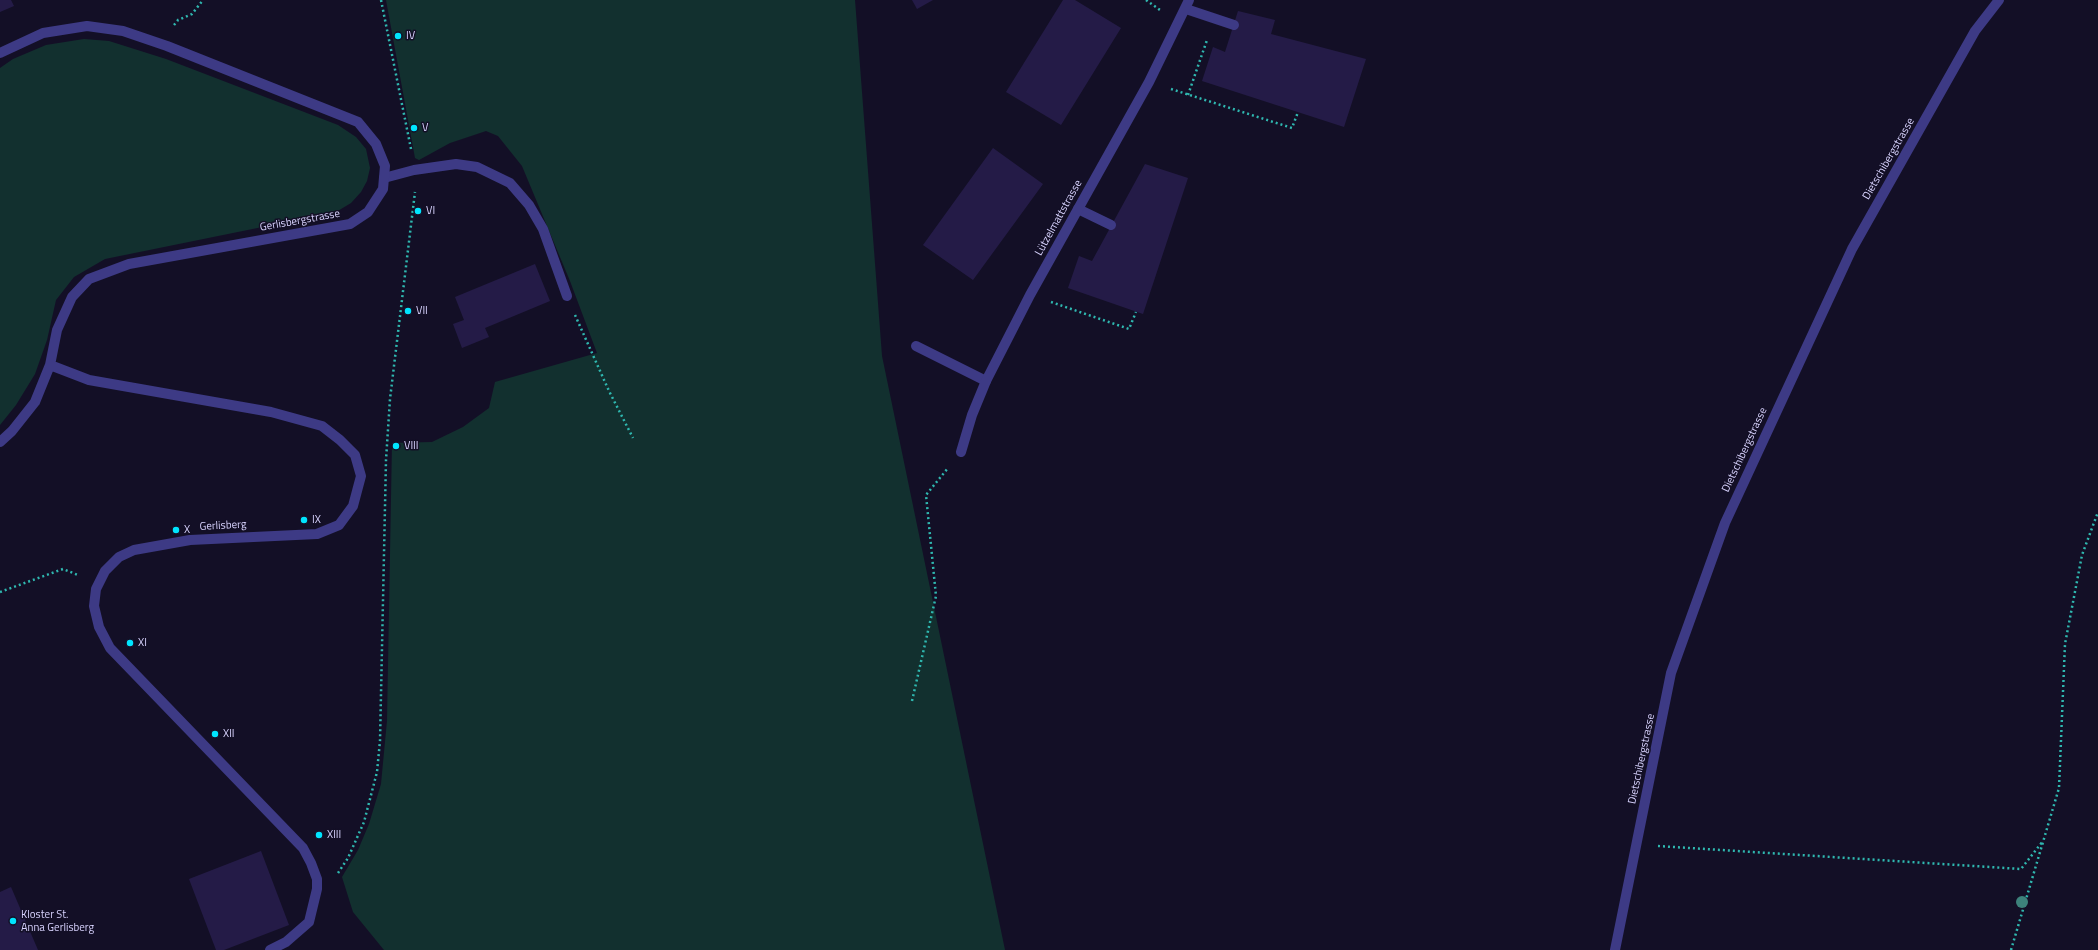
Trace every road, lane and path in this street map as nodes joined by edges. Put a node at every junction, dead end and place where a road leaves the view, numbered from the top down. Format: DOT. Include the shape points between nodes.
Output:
graph roads {
  1 [pos="203,0"];
  2 [pos="381,0"];
  3 [pos="1146,0"];
  4 [pos="1999,0"];
  5 [pos="1188,4"];
  6 [pos="1164,13"];
  7 [pos="1215,18"];
  8 [pos="1234,25"];
  9 [pos="167,46"];
  10 [pos="0,53"];
  11 [pos="1149,82"];
  12 [pos="1188,95"];
  13 [pos="1298,112"];
  14 [pos="414,170"];
  15 [pos="384,178"];
  16 [pos="1078,209"];
  17 [pos="1111,225"];
  18 [pos="1030,295"];
  19 [pos="567,296"];
  20 [pos="1136,312"];
  21 [pos="916,346"];
  22 [pos="50,365"];
  23 [pos="986,380"];
  24 [pos="633,438"];
  25 [pos="0,442"];
  26 [pos="961,452"];
  27 [pos="2098,512"];
  28 [pos="96,589"];
  29 [pos="0,592"];
  30 [pos="912,701"];
  31 [pos="2045,839"];
  32 [pos="1636,845"];
  33 [pos="317,889"];
  34 [pos="270,950"];
  35 [pos="1615,950"];
  36 [pos="2011,950"];
  1 -- 9 [label="path" via="192,14 176,22"];
  2 -- 14 [label="path"];
  3 -- 6 [label="path"];
  4 -- 32 [label="street, Dietschibergstrasse" via="1975,31 1852,249 1725,523 1671,673"];
  5 -- 7 [label="street"];
  5 -- 11 [label="street, Lützelmattstrasse"];
  7 -- 8 [label="street"];
  7 -- 12 [label="path"];
  9 -- 10 [label="street, Gerlisbergstrasse" via="123,31 87,26 43,33"];
  9 -- 15 [label="street, Gerlisbergstrasse" via="358,122 376,144 385,166"];
  11 -- 12 [label="path"];
  11 -- 16 [label="street, Lützelmattstrasse"];
  12 -- 13 [label="path" via="1292,128"];
  14 -- 15 [label="street"];
  14 -- 19 [label="street" via="456,164 477,167 510,183 529,205 543,229"];
  14 -- 33 [label="path" via="416,183 386,460 380,740 377,772 364,822 348,858 330,882"];
  15 -- 22 [label="street, Gerlisbergstrasse" via="383,189 368,212 350,224 129,264 89,279 72,297 57,330"];
  16 -- 17 [label="street"];
  16 -- 18 [label="street, Lützelmattstrasse"];
  18 -- 20 [label="path" via="1129,329"];
  18 -- 23 [label="street, Lützelmattstrasse"];
  19 -- 24 [label="path"];
  21 -- 23 [label="street"];
  22 -- 25 [label="street, Gerlisbergstrasse" via="34,402 12,431"];
  22 -- 28 [label="street, Gerlisberg" via="89,380 271,412 322,426 355,455 361,476 353,506 339,525 317,534 190,540 134,550 119,557 105,571"];
  23 -- 26 [label="street, Lützelmattstrasse"];
  26 -- 30 [label="path" via="926,495 936,596"];
  27 -- 31 [label="path" via="2082,555 2065,644 2059,788"];
  28 -- 29 [label="path" via="77,574 63,569"];
  28 -- 33 [label="street, Gerlisberg" via="94,606 99,627 110,648 303,848 312,863"];
  31 -- 32 [label="path" via="2021,869"];
  31 -- 36 [label="path"];
  32 -- 35 [label="street, Dietschibergstrasse"];
  33 -- 34 [label="street, Gerlisberg" via="308,922 286,942"];
}
